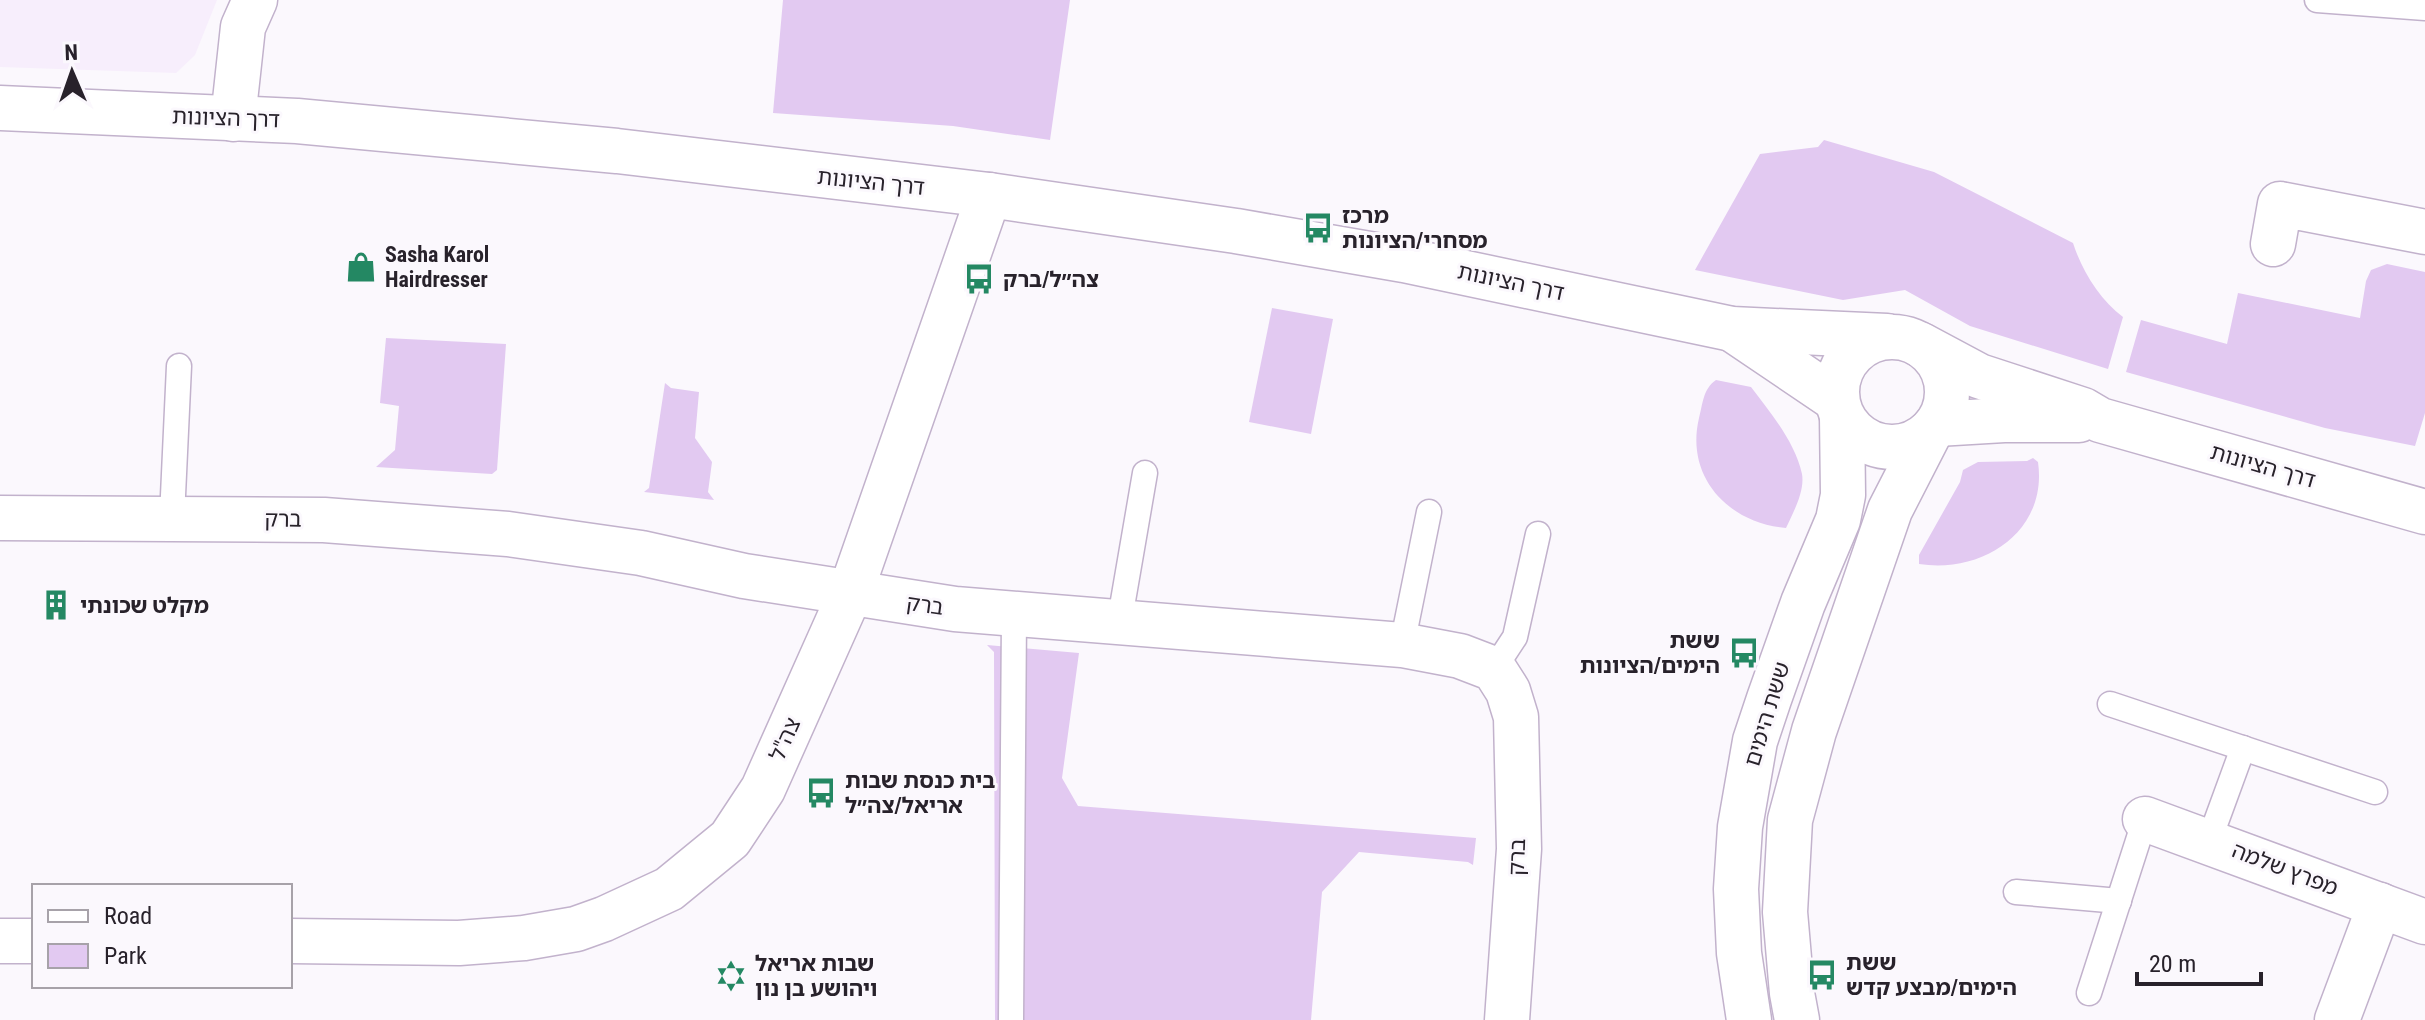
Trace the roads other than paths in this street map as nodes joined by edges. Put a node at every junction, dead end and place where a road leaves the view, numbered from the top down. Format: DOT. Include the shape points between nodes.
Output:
graph roads {
  1 [pos="255,0"];
  2 [pos="2317,0"];
  3 [pos="2425,8"];
  4 [pos="0,108"];
  5 [pos="233,119"];
  6 [pos="989,195"];
  7 [pos="2425,232"];
  8 [pos="2273,244"];
  9 [pos="1732,329"];
  10 [pos="1904,340"];
  11 [pos="179,366"];
  12 [pos="1840,409"];
  13 [pos="2100,420"];
  14 [pos="1934,428"];
  15 [pos="1145,473"];
  16 [pos="1429,512"];
  17 [pos="2425,512"];
  18 [pos="172,517"];
  19 [pos="0,518"];
  20 [pos="1538,534"];
  21 [pos="850,594"];
  22 [pos="1014,615"];
  23 [pos="1119,624"];
  24 [pos="1402,645"];
  25 [pos="1494,669"];
  26 [pos="2110,704"];
  27 [pos="2243,748"];
  28 [pos="2375,792"];
  29 [pos="2145,819"];
  30 [pos="2209,841"];
  31 [pos="2016,892"];
  32 [pos="2119,901"];
  33 [pos="2380,905"];
  34 [pos="2425,922"];
  35 [pos="0,941"];
  36 [pos="32,941"];
  37 [pos="292,941"];
  38 [pos="2089,993"];
  39 [pos="1011,1020"];
  40 [pos="1507,1020"];
  41 [pos="1749,1020"];
  42 [pos="1797,1020"];
  43 [pos="2337,1020"];
  1 -- 5 [label="street" via="243,27"];
  2 -- 3 [label="lane"];
  4 -- 5 [label="street, דרך הציונות"];
  5 -- 6 [label="street, דרך הציונות" via="617,151"];
  6 -- 9 [label="street, דרך הציונות" via="1404,260"];
  6 -- 21 [label="street, צה\"ל"];
  7 -- 8 [label="street" via="2280,204"];
  9 -- 10 [label="street, דרך הציונות"];
  9 -- 12 [label="street, דרך הציונות"];
  10 -- 12 [label="street" via="1870,341 1854,351 1837,383"];
  10 -- 13 [label="street, דרך הציונות" via="1979,376"];
  10 -- 14 [label="street" via="1934,356 1944,371 1946,405"];
  11 -- 18 [label="lane"];
  12 -- 14 [label="street" via="1853,431 1883,446 1908,444"];
  12 -- 41 [label="street, ששת הימים" via="1843,495 1838,520 1755,741 1740,827 1736,889"];
  13 -- 14 [label="street, דרך הציונות" via="2004,420"];
  13 -- 17 [label="street, דרך הציונות"];
  14 -- 42 [label="street" via="1890,510 1814,731 1790,820 1785,912"];
  15 -- 23 [label="lane"];
  16 -- 24 [label="lane"];
  18 -- 19 [label="street, ברק"];
  18 -- 21 [label="street, ברק" via="324,520 508,534 641,553"];
  20 -- 25 [label="lane" via="1515,637"];
  21 -- 22 [label="street, ברק"];
  21 -- 37 [label="street, צה\"ל" via="763,789 730,839 669,889 576,929 524,938 459,943"];
  22 -- 23 [label="street, ברק"];
  22 -- 39 [label="lane"];
  23 -- 24 [label="street, ברק"];
  24 -- 25 [label="street, ברק"];
  25 -- 40 [label="street, ברק" via="1516,717 1519,779"];
  26 -- 27 [label="lane"];
  27 -- 28 [label="lane"];
  27 -- 30 [label="lane"];
  29 -- 30 [label="street, מפרץ שלמה"];
  29 -- 32 [label="lane"];
  30 -- 33 [label="street, מפרץ שלמה"];
  31 -- 32 [label="lane"];
  32 -- 38 [label="lane"];
  33 -- 34 [label="street, מפרץ שלמה"];
  33 -- 43 [label="street"];
  35 -- 36 [label="street"];
}
